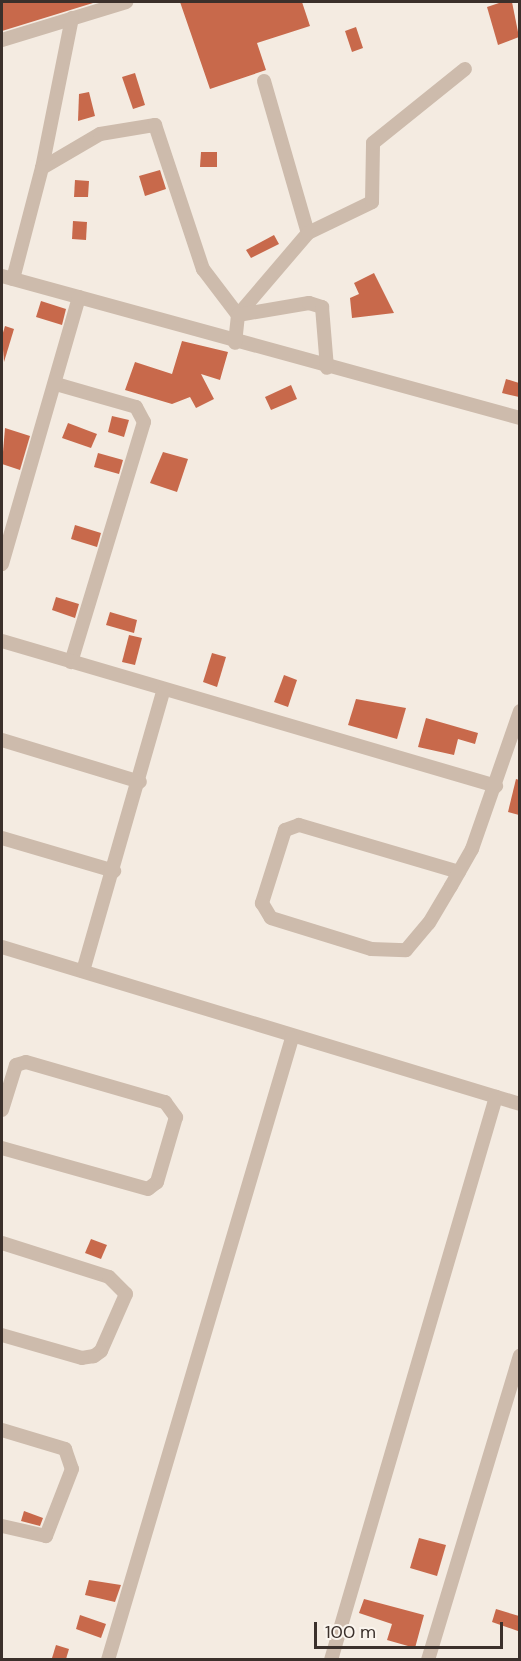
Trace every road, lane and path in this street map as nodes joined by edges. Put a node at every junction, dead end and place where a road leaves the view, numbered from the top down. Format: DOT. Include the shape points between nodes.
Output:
graph roads {
  1 [pos="126,2"];
  2 [pos="72,18"];
  3 [pos="2,40"];
  4 [pos="465,69"];
  5 [pos="264,81"];
  6 [pos="42,168"];
  7 [pos="308,233"];
  8 [pos="7,277"];
  9 [pos="79,297"];
  10 [pos="238,315"];
  11 [pos="235,343"];
  12 [pos="327,368"];
  13 [pos="56,384"];
  14 [pos="519,418"];
  15 [pos="4,545"];
  16 [pos="2,564"];
  17 [pos="2,641"];
  18 [pos="71,662"];
  19 [pos="163,692"];
  20 [pos="519,711"];
  21 [pos="2,740"];
  22 [pos="140,782"];
  23 [pos="496,786"];
  24 [pos="2,838"];
  25 [pos="114,871"];
  26 [pos="459,872"];
  27 [pos="2,947"];
  28 [pos="83,971"];
  29 [pos="292,1038"];
  30 [pos="496,1096"];
  31 [pos="519,1104"];
  32 [pos="2,1110"];
  33 [pos="2,1148"];
  34 [pos="2,1243"];
  35 [pos="2,1335"];
  36 [pos="519,1356"];
  37 [pos="2,1430"];
  38 [pos="2,1526"];
  39 [pos="108,1659"];
  40 [pos="331,1659"];
  41 [pos="428,1659"];
  1 -- 2 [label="street"];
  2 -- 3 [label="street"];
  2 -- 6 [label="street"];
  4 -- 7 [label="street" via="373,143 372,202"];
  5 -- 7 [label="street"];
  6 -- 8 [label="street"];
  6 -- 10 [label="street" via="100,134 155,125 203,269"];
  7 -- 10 [label="street"];
  8 -- 9 [label="street"];
  9 -- 11 [label="street"];
  9 -- 13 [label="street"];
  10 -- 11 [label="street"];
  10 -- 12 [label="street" via="309,303 322,307"];
  11 -- 12 [label="street"];
  12 -- 14 [label="street"];
  13 -- 15 [label="street"];
  13 -- 18 [label="street" via="136,407 144,416"];
  15 -- 16 [label="street"];
  17 -- 18 [label="street"];
  18 -- 19 [label="street"];
  19 -- 22 [label="street"];
  19 -- 23 [label="street"];
  20 -- 23 [label="street"];
  21 -- 22 [label="street"];
  22 -- 25 [label="street"];
  23 -- 26 [label="street"];
  24 -- 25 [label="street"];
  25 -- 28 [label="street"];
  26 -- 26 [label="street" via="299,825 285,831 262,903 271,918 392,953 416,943"];
  27 -- 28 [label="street"];
  28 -- 29 [label="street"];
  29 -- 30 [label="street" via="426,1072"];
  29 -- 39 [label="street"];
  30 -- 31 [label="street"];
  30 -- 40 [label="street"];
  32 -- 33 [label="street" via="16,1065 26,1062 165,1102 176,1117 157,1182 148,1189"];
  34 -- 35 [label="street" via="117,1280 126,1302 94,1356 82,1358"];
  36 -- 41 [label="street"];
  37 -- 38 [label="street" via="65,1449 72,1469 46,1536"];
}
